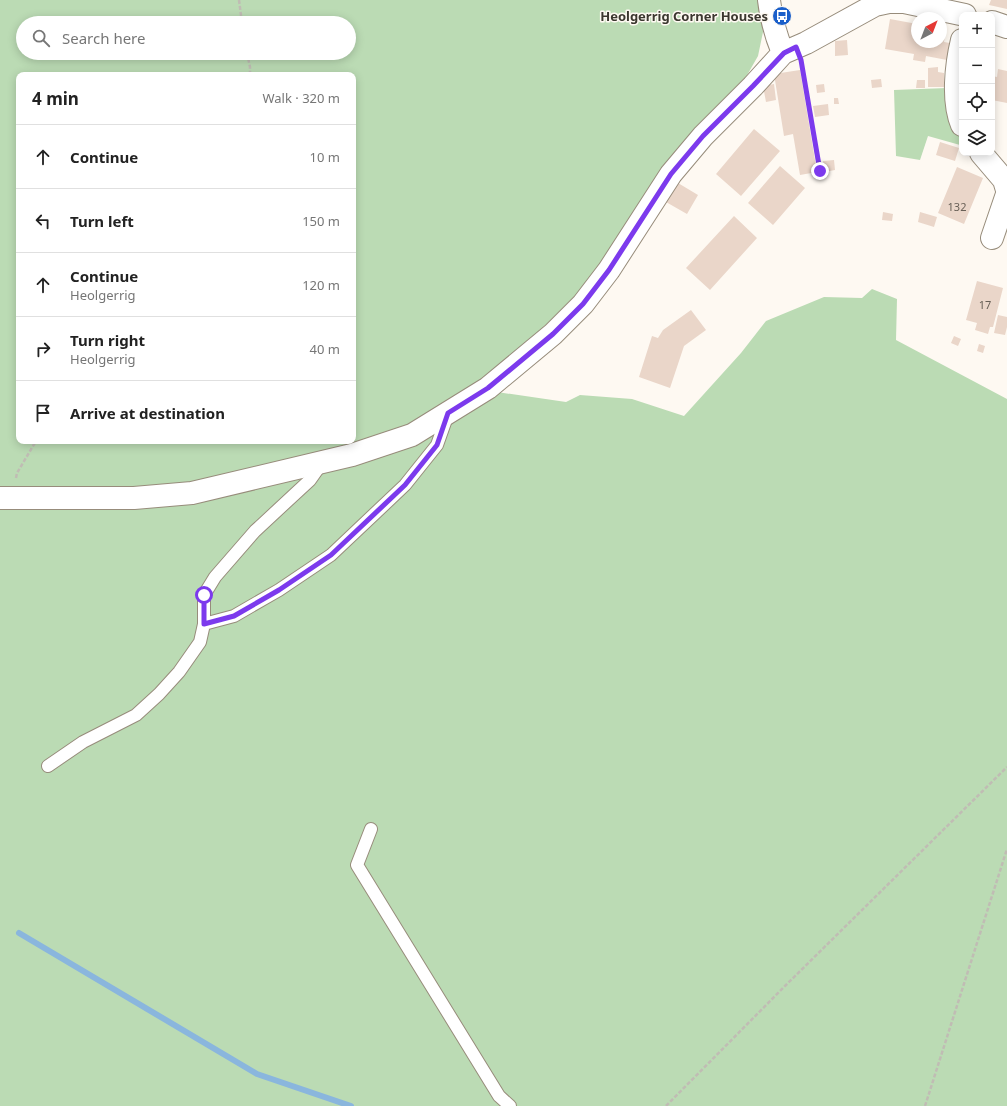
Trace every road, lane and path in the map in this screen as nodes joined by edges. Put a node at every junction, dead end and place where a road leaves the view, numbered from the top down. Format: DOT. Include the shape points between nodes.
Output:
graph roads {
  1 [pos="239,0"];
  2 [pos="770,0"];
  3 [pos="973,0"];
  4 [pos="969,12"];
  5 [pos="959,14"];
  6 [pos="241,16"];
  7 [pos="995,23"];
  8 [pos="1007,27"];
  9 [pos="960,48"];
  10 [pos="790,50"];
  11 [pos="249,60"];
  12 [pos="250,72"];
  13 [pos="961,120"];
  14 [pos="984,156"];
  15 [pos="820,171"];
  16 [pos="1007,190"];
  17 [pos="1007,194"];
  18 [pos="992,238"];
  19 [pos="448,413"];
  20 [pos="34,444"];
  21 [pos="322,462"];
  22 [pos="6,498"];
  23 [pos="204,624"];
  24 [pos="48,766"];
  25 [pos="1007,767"];
  26 [pos="371,829"];
  27 [pos="1007,849"];
  28 [pos="510,1106"];
  29 [pos="666,1106"];
  30 [pos="925,1106"];
  1 -- 6 [label="path"];
  2 -- 10 [label="street" via="770,13 777,38"];
  3 -- 4 [label="street"];
  5 -- 10 [label="street" via="904,2 875,5"];
  7 -- 8 [label="street"];
  9 -- 13 [label="street" via="956,100"];
  10 -- 15 [label="path" via="801,60"];
  10 -- 19 [label="street" via="703,136 671,174 609,270 583,304 553,334 488,388"];
  11 -- 12 [label="path"];
  14 -- 16 [label="street" via="1004,180"];
  17 -- 18 [label="street"];
  19 -- 21 [label="street" via="412,435"];
  19 -- 23 [label="lane" via="437,445 405,485 331,555 234,616"];
  20 -- 22 [label="path"];
  21 -- 22 [label="street" via="192,493 134,498"];
  21 -- 23 [label="lane" via="310,480 255,531 215,577 204,595"];
  23 -- 24 [label="lane" via="200,642 179,672 136,715 83,742"];
  25 -- 29 [label="path"];
  26 -- 28 [label="lane" via="357,865 499,1096"];
  27 -- 30 [label="path"];
}
